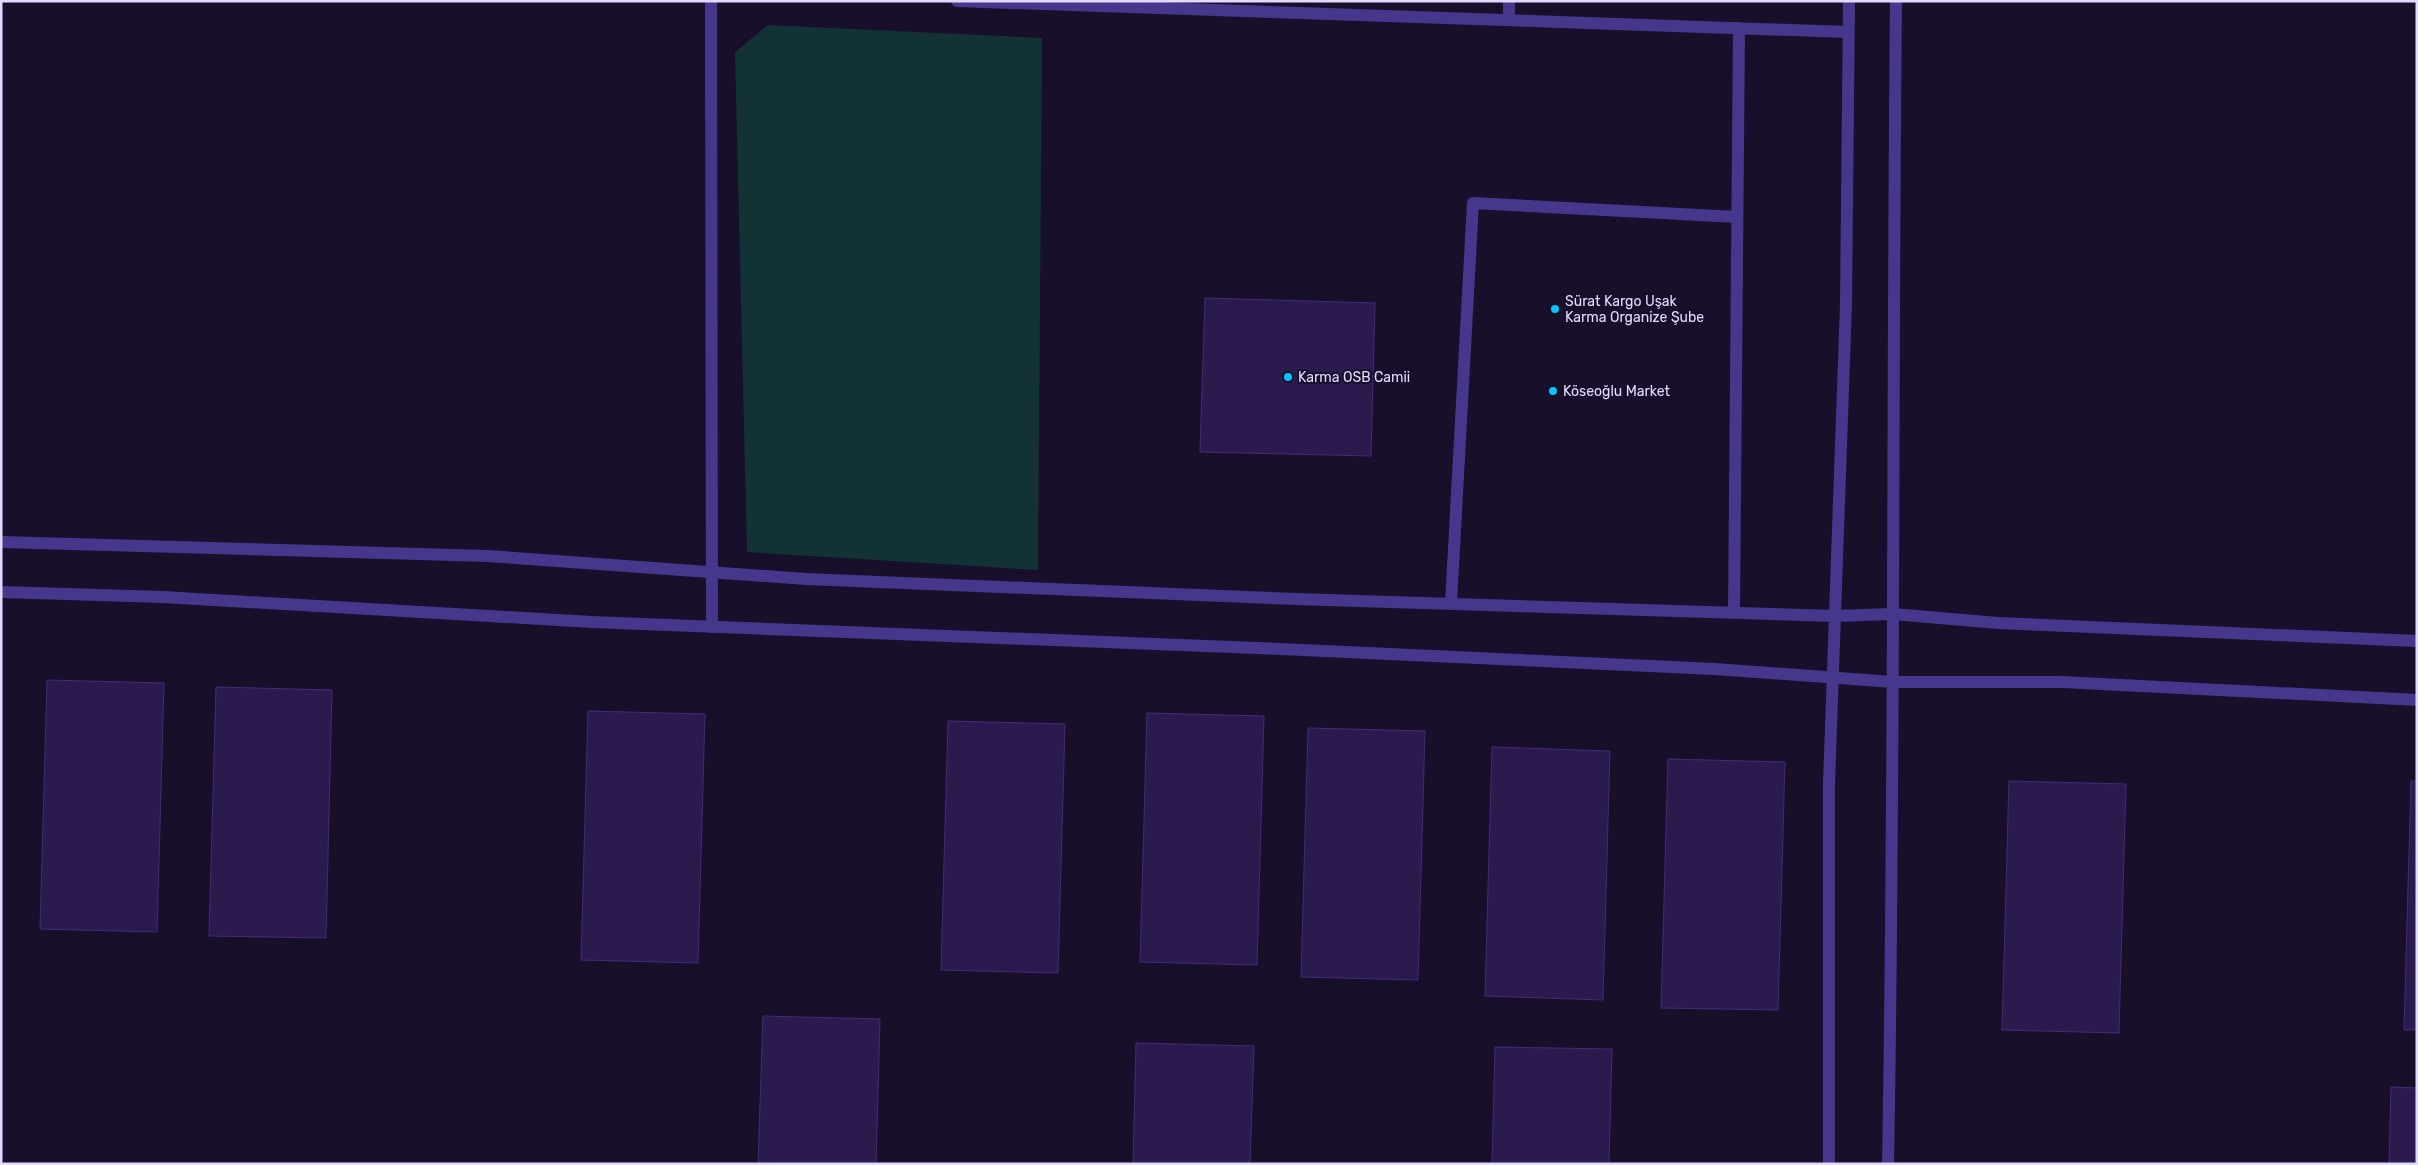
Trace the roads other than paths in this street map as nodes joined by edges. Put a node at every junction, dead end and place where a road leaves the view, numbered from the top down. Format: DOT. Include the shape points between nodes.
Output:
graph roads {
  1 [pos="711,1"];
  2 [pos="957,1"];
  3 [pos="1509,1"];
  4 [pos="1849,1"];
  5 [pos="1896,1"];
  6 [pos="1509,20"];
  7 [pos="1739,28"];
  8 [pos="1848,32"];
  9 [pos="1737,217"];
  10 [pos="1,542"];
  11 [pos="713,572"];
  12 [pos="1,592"];
  13 [pos="1451,603"];
  14 [pos="1734,612"];
  15 [pos="1893,614"];
  16 [pos="1836,616"];
  17 [pos="712,627"];
  18 [pos="2417,641"];
  19 [pos="1833,677"];
  20 [pos="1892,682"];
  21 [pos="2417,700"];
  22 [pos="1829,1164"];
  23 [pos="1888,1164"];
  1 -- 11 [label="street"];
  2 -- 6 [label="street"];
  3 -- 6 [label="street"];
  4 -- 8 [label="street"];
  5 -- 15 [label="street"];
  6 -- 7 [label="street"];
  7 -- 8 [label="street"];
  7 -- 9 [label="street"];
  8 -- 16 [label="street" via="1846,304"];
  9 -- 13 [label="street" via="1473,203"];
  9 -- 14 [label="street"];
  10 -- 11 [label="street" via="488,556"];
  11 -- 13 [label="street" via="825,580"];
  11 -- 17 [label="street"];
  12 -- 17 [label="street" via="163,597"];
  13 -- 14 [label="street"];
  14 -- 16 [label="street"];
  15 -- 16 [label="street"];
  15 -- 18 [label="street" via="1998,624"];
  15 -- 20 [label="street"];
  16 -- 19 [label="street"];
  17 -- 19 [label="street" via="1257,648"];
  19 -- 20 [label="street"];
  19 -- 22 [label="street" via="1829,784"];
  20 -- 21 [label="street" via="2062,682"];
  20 -- 23 [label="street" via="1893,876"];
}
